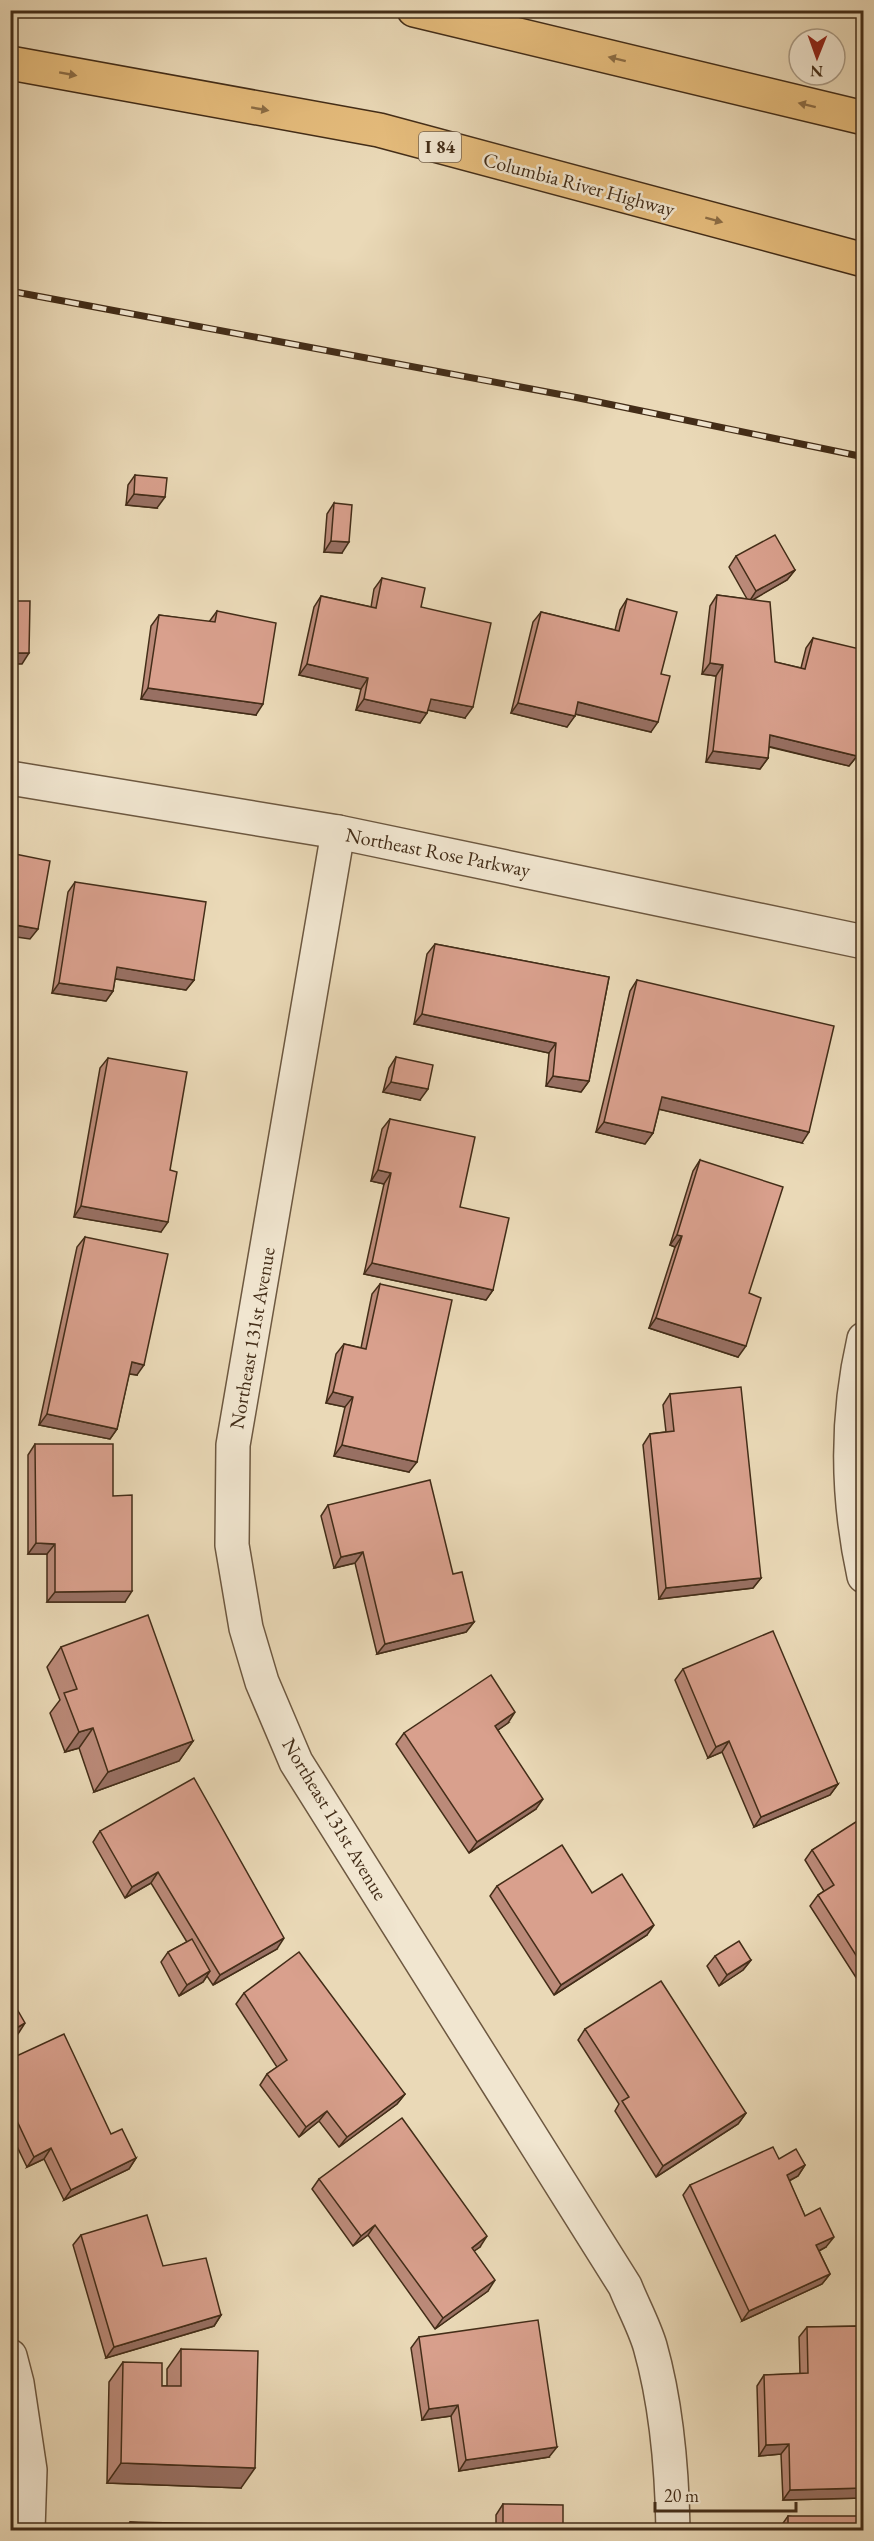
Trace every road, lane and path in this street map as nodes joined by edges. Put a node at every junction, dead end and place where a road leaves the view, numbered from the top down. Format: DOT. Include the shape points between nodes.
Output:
graph roads {
  1 [pos="414,10"];
  2 [pos="10,63"];
  3 [pos="864,118"];
  4 [pos="864,260"];
  5 [pos="10,778"];
  6 [pos="338,832"];
  7 [pos="864,942"];
  8 [pos="864,1339"];
  9 [pos="864,1576"];
  10 [pos="10,2356"];
  11 [pos="28,2530"];
  12 [pos="673,2530"];
  3 -- 1 [label="highway, one-way"];
  2 -- 4 [label="highway, Columbia River Highway / I 84, one-way" via="379,130"];
  5 -- 6 [label="street, Northeast Rose Parkway"];
  6 -- 7 [label="street, Northeast Rose Parkway"];
  6 -- 12 [label="street, Northeast 131st Avenue" via="233,1446 232,1545 246,1628 262,1682 296,1762 625,2286 649,2344 663,2400"];
  8 -- 9 [label="street" via="851,1411 850,1467"];
  10 -- 11 [label="street" via="30,2470"];
}
